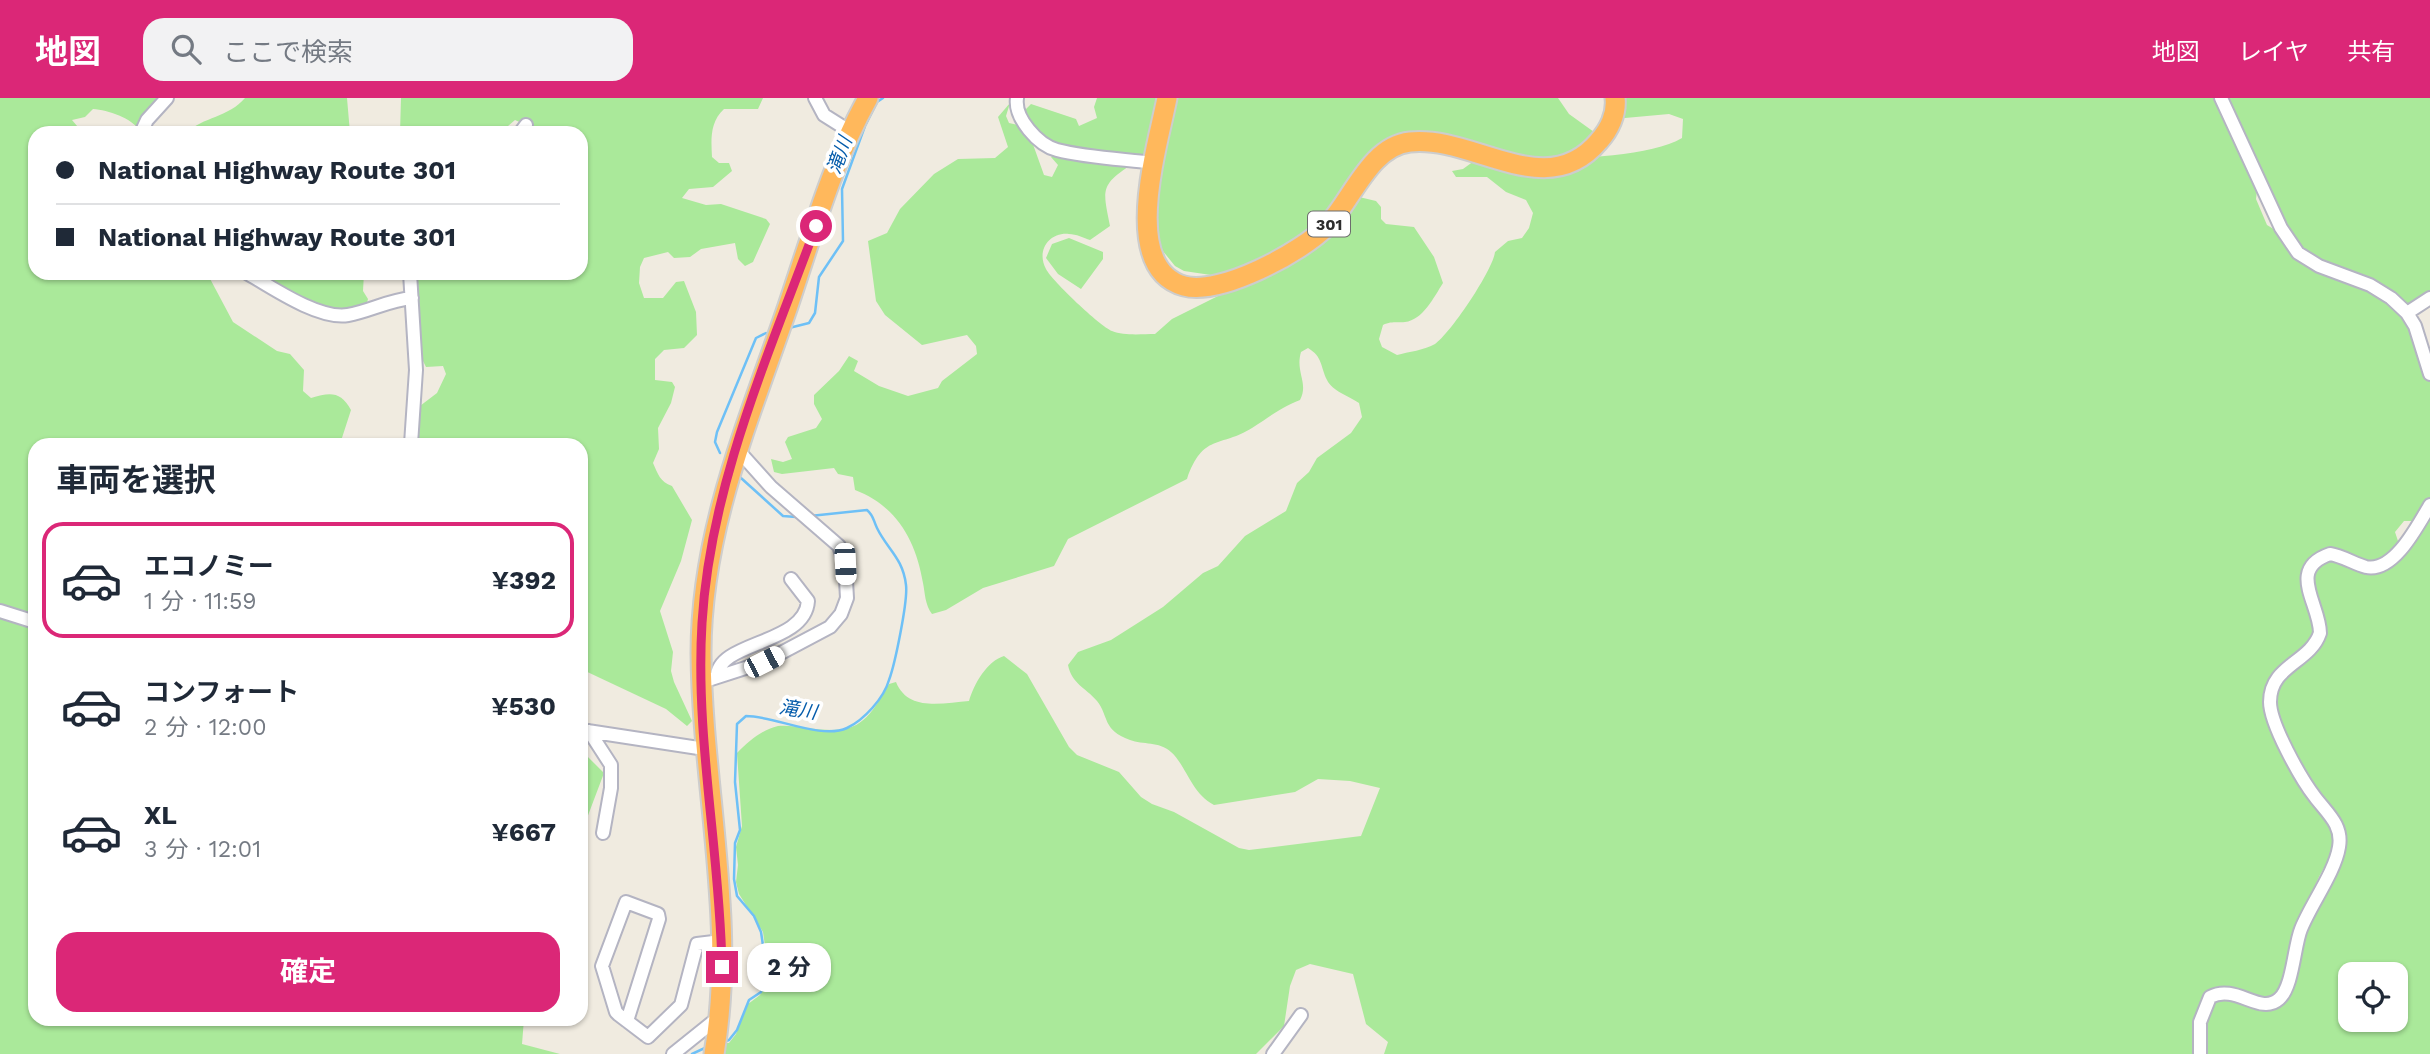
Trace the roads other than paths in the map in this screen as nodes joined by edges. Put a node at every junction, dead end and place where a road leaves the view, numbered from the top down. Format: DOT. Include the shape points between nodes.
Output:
graph roads {
  1 [pos="167,98"];
  2 [pos="815,98"];
  3 [pos="868,98"];
  4 [pos="1017,98"];
  5 [pos="1167,98"];
  6 [pos="1615,98"];
  7 [pos="2221,98"];
  8 [pos="144,126"];
  9 [pos="851,132"];
  10 [pos="1154,163"];
  11 [pos="259,280"];
  12 [pos="411,280"];
  13 [pos="412,298"];
  14 [pos="2430,298"];
  15 [pos="2407,313"];
  16 [pos="2430,374"];
  17 [pos="411,438"];
  18 [pos="736,448"];
  19 [pos="2430,505"];
  20 [pos="791,579"];
  21 [pos="0,611"];
  22 [pos="28,620"];
  23 [pos="709,679"];
  24 [pos="588,730"];
  25 [pos="588,734"];
  26 [pos="705,749"];
  27 [pos="603,833"];
  28 [pos="722,941"];
  29 [pos="721,1015"];
  30 [pos="1301,1015"];
  31 [pos="627,1021"];
  32 [pos="716,1044"];
  33 [pos="673,1054"];
  34 [pos="1273,1054"];
  35 [pos="2200,1054"];
  1 -- 8 [label="street"];
  2 -- 9 [label="street" via="824,115"];
  3 -- 9 [label="highway"];
  4 -- 10 [label="street" via="1018,118 1054,149"];
  5 -- 10 [label="highway, 301"];
  6 -- 10 [label="highway, 301" via="1613,118 1600,140 1578,159 1553,169 1529,168 1434,143 1396,144 1378,159 1334,219 1310,240 1240,278 1210,288 1173,282 1153,259 1147,237"];
  7 -- 15 [label="street" via="2281,228 2298,253 2370,285"];
  9 -- 18 [label="highway"];
  11 -- 13 [label="street" via="333,314 348,315"];
  12 -- 13 [label="street"];
  13 -- 17 [label="street" via="416,370"];
  14 -- 15 [label="street"];
  15 -- 16 [label="street"];
  18 -- 23 [label="highway" via="708,567 702,622"];
  18 -- 23 [label="street" via="771,487 839,546 847,598 830,627 764,662"];
  19 -- 35 [label="street" via="2395,556 2379,566 2368,568 2330,554 2315,562 2307,574 2320,633 2313,649 2279,673 2272,686 2270,713 2307,785 2337,824 2339,850 2300,931 2284,994 2271,1004 2228,992 2210,998 2200,1022"];
  20 -- 23 [label="street" via="808,601 805,611 789,628 765,642 726,656"];
  21 -- 22 [label="street"];
  23 -- 26 [label="highway"];
  24 -- 26 [label="street"];
  25 -- 27 [label="street" via="611,765"];
  26 -- 28 [label="highway"];
  28 -- 29 [label="highway"];
  28 -- 31 [label="street" via="697,944 681,1005 651,1037"];
  29 -- 32 [label="highway"];
  29 -- 33 [label="street"];
  30 -- 34 [label="street"];
  31 -- 31 [label="street" via="616,1012 602,967 626,902 658,914 659,919"];
}
